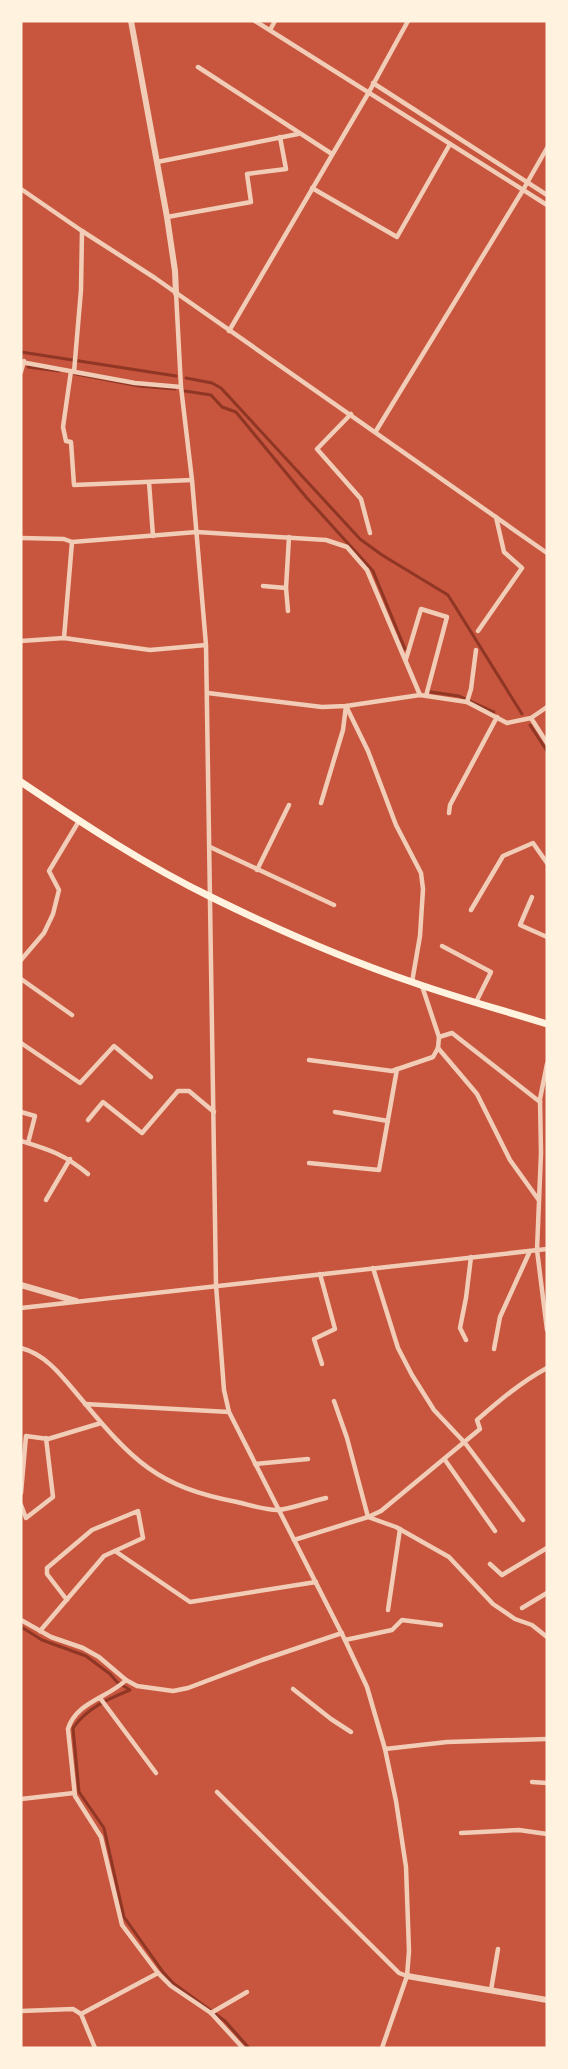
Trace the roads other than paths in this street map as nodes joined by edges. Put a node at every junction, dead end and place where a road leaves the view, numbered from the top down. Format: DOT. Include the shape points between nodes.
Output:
graph roads {
  1 [pos="131,21"];
  2 [pos="255,21"];
  3 [pos="275,21"];
  4 [pos="408,21"];
  5 [pos="270,30"];
  6 [pos="198,67"];
  7 [pos="373,83"];
  8 [pos="369,92"];
  9 [pos="298,134"];
  10 [pos="280,137"];
  11 [pos="450,144"];
  12 [pos="547,148"];
  13 [pos="332,154"];
  14 [pos="157,162"];
  15 [pos="527,183"];
  16 [pos="312,188"];
  17 [pos="21,189"];
  18 [pos="523,190"];
  19 [pos="547,195"];
  20 [pos="547,205"];
  21 [pos="167,217"];
  22 [pos="82,231"];
  23 [pos="176,293"];
  24 [pos="229,331"];
  25 [pos="23,361"];
  26 [pos="21,372"];
  27 [pos="71,372"];
  28 [pos="181,387"];
  29 [pos="351,414"];
  30 [pos="376,431"];
  31 [pos="192,480"];
  32 [pos="150,482"];
  33 [pos="496,518"];
  34 [pos="197,532"];
  35 [pos="370,533"];
  36 [pos="153,536"];
  37 [pos="289,537"];
  38 [pos="21,538"];
  39 [pos="72,542"];
  40 [pos="547,553"];
  41 [pos="263,586"];
  42 [pos="286,588"];
  43 [pos="288,611"];
  44 [pos="478,631"];
  45 [pos="64,638"];
  46 [pos="21,641"];
  47 [pos="206,645"];
  48 [pos="476,650"];
  49 [pos="406,659"];
  50 [pos="208,693"];
  51 [pos="420,695"];
  52 [pos="426,696"];
  53 [pos="468,700"];
  54 [pos="346,706"];
  55 [pos="547,707"];
  56 [pos="497,717"];
  57 [pos="531,718"];
  58 [pos="547,743"];
  59 [pos="21,782"];
  60 [pos="321,803"];
  61 [pos="289,805"];
  62 [pos="449,813"];
  63 [pos="79,821"];
  64 [pos="210,847"];
  65 [pos="547,862"];
  66 [pos="257,870"];
  67 [pos="210,897"];
  68 [pos="532,897"];
  69 [pos="334,905"];
  70 [pos="471,910"];
  71 [pos="547,937"];
  72 [pos="442,946"];
  73 [pos="23,952"];
  74 [pos="21,960"];
  75 [pos="21,979"];
  76 [pos="412,982"];
  77 [pos="422,986"];
  78 [pos="476,1002"];
  79 [pos="72,1015"];
  80 [pos="547,1024"];
  81 [pos="439,1037"];
  82 [pos="21,1043"];
  83 [pos="438,1048"];
  84 [pos="309,1060"];
  85 [pos="547,1064"];
  86 [pos="398,1069"];
  87 [pos="151,1077"];
  88 [pos="540,1102"];
  89 [pos="21,1112"];
  90 [pos="335,1112"];
  91 [pos="214,1113"];
  92 [pos="541,1116"];
  93 [pos="547,1118"];
  94 [pos="88,1120"];
  95 [pos="388,1120"];
  96 [pos="21,1141"];
  97 [pos="28,1143"];
  98 [pos="69,1159"];
  99 [pos="309,1163"];
  100 [pos="88,1174"];
  101 [pos="547,1196"];
  102 [pos="538,1198"];
  103 [pos="46,1200"];
  104 [pos="547,1249"];
  105 [pos="537,1250"];
  106 [pos="530,1251"];
  107 [pos="471,1257"];
  108 [pos="373,1268"];
  109 [pos="320,1274"];
  110 [pos="21,1285"];
  111 [pos="216,1285"];
  112 [pos="76,1301"];
  113 [pos="21,1308"];
  114 [pos="547,1330"];
  115 [pos="466,1340"];
  116 [pos="21,1348"];
  117 [pos="495,1349"];
  118 [pos="322,1364"];
  119 [pos="547,1368"];
  120 [pos="334,1401"];
  121 [pos="85,1404"];
  122 [pos="229,1412"];
  123 [pos="101,1423"];
  124 [pos="46,1438"];
  125 [pos="465,1443"];
  126 [pos="308,1459"];
  127 [pos="445,1460"];
  128 [pos="255,1464"];
  129 [pos="21,1493"];
  130 [pos="326,1498"];
  131 [pos="21,1505"];
  132 [pos="278,1510"];
  133 [pos="368,1517"];
  134 [pos="523,1520"];
  135 [pos="400,1529"];
  136 [pos="495,1531"];
  137 [pos="294,1540"];
  138 [pos="547,1548"];
  139 [pos="116,1551"];
  140 [pos="490,1564"];
  141 [pos="316,1582"];
  142 [pos="547,1593"];
  143 [pos="67,1600"];
  144 [pos="522,1608"];
  145 [pos="388,1610"];
  146 [pos="21,1620"];
  147 [pos="441,1625"];
  148 [pos="40,1631"];
  149 [pos="342,1633"];
  150 [pos="547,1637"];
  151 [pos="345,1640"];
  152 [pos="126,1680"];
  153 [pos="293,1689"];
  154 [pos="100,1698"];
  155 [pos="351,1732"];
  156 [pos="547,1739"];
  157 [pos="385,1749"];
  158 [pos="156,1773"];
  159 [pos="532,1782"];
  160 [pos="547,1783"];
  161 [pos="217,1791"];
  162 [pos="74,1793"];
  163 [pos="21,1799"];
  164 [pos="461,1833"];
  165 [pos="547,1834"];
  166 [pos="498,1949"];
  167 [pos="158,1973"];
  168 [pos="407,1976"];
  169 [pos="491,1990"];
  170 [pos="247,1992"];
  171 [pos="547,2000"];
  172 [pos="21,2011"];
  173 [pos="211,2013"];
  174 [pos="81,2014"];
  175 [pos="95,2048"];
  176 [pos="243,2048"];
  177 [pos="382,2048"];
  1 -- 14 [label="street"];
  2 -- 5 [label="street"];
  3 -- 5 [label="street"];
  4 -- 7 [label="street"];
  5 -- 8 [label="street"];
  6 -- 9 [label="street"];
  7 -- 8 [label="street"];
  7 -- 15 [label="street"];
  8 -- 11 [label="street"];
  8 -- 13 [label="street"];
  9 -- 10 [label="street"];
  9 -- 13 [label="street"];
  10 -- 14 [label="street"];
  10 -- 21 [label="street" via="286,169 247,174 251,202"];
  11 -- 16 [label="street" via="397,237"];
  11 -- 18 [label="street"];
  12 -- 15 [label="street"];
  13 -- 16 [label="street"];
  14 -- 21 [label="street"];
  15 -- 18 [label="street"];
  15 -- 19 [label="street"];
  16 -- 24 [label="street"];
  17 -- 22 [label="street"];
  18 -- 20 [label="street"];
  18 -- 30 [label="street"];
  21 -- 23 [label="street"];
  22 -- 23 [label="street"];
  22 -- 27 [label="street" via="76,360"];
  23 -- 24 [label="street"];
  23 -- 28 [label="street"];
  24 -- 29 [label="street"];
  25 -- 26 [label="street"];
  25 -- 27 [label="street"];
  27 -- 28 [label="street"];
  27 -- 32 [label="street" via="63,427 66,441 70,442 74,485"];
  28 -- 31 [label="street"];
  29 -- 30 [label="street"];
  29 -- 35 [label="street" via="317,449 361,499"];
  30 -- 33 [label="street"];
  31 -- 32 [label="street"];
  31 -- 34 [label="street"];
  32 -- 36 [label="street"];
  33 -- 40 [label="street"];
  33 -- 44 [label="street" via="504,552 522,568"];
  34 -- 36 [label="street"];
  34 -- 37 [label="street"];
  34 -- 47 [label="street"];
  36 -- 39 [label="street"];
  37 -- 42 [label="street"];
  37 -- 49 [label="street" via="326,540 347,547 367,570"];
  38 -- 39 [label="street"];
  39 -- 45 [label="street"];
  41 -- 42 [label="street"];
  42 -- 43 [label="street"];
  45 -- 46 [label="street"];
  45 -- 47 [label="street" via="150,650"];
  47 -- 50 [label="street"];
  48 -- 53 [label="street"];
  49 -- 51 [label="street"];
  49 -- 52 [label="street" via="421,609 447,616"];
  50 -- 54 [label="street" via="322,707"];
  50 -- 64 [label="street"];
  51 -- 52 [label="street"];
  51 -- 54 [label="street"];
  52 -- 53 [label="street"];
  53 -- 56 [label="street"];
  54 -- 60 [label="street" via="343,730"];
  54 -- 76 [label="street" via="396,825 421,873 420,936"];
  55 -- 57 [label="street"];
  56 -- 57 [label="street" via="507,723"];
  56 -- 62 [label="street"];
  57 -- 58 [label="street"];
  59 -- 63 [label="main road"];
  61 -- 66 [label="street"];
  63 -- 67 [label="main road"];
  63 -- 73 [label="street" via="50,871 59,891 53,914 44,933"];
  64 -- 66 [label="street"];
  64 -- 67 [label="street"];
  65 -- 70 [label="street" via="533,843 503,856"];
  66 -- 69 [label="street"];
  67 -- 76 [label="main road"];
  67 -- 91 [label="street"];
  68 -- 71 [label="street" via="520,925"];
  72 -- 78 [label="street" via="491,972"];
  73 -- 74 [label="street"];
  75 -- 79 [label="street"];
  76 -- 77 [label="main road"];
  77 -- 78 [label="main road"];
  77 -- 81 [label="street"];
  78 -- 80 [label="main road"];
  81 -- 83 [label="street"];
  81 -- 88 [label="street" via="452,1033"];
  82 -- 87 [label="street" via="80,1083 114,1046"];
  83 -- 86 [label="street" via="433,1057"];
  83 -- 102 [label="street" via="477,1094 510,1160"];
  84 -- 86 [label="street"];
  85 -- 88 [label="street"];
  86 -- 95 [label="street"];
  88 -- 92 [label="street"];
  89 -- 97 [label="street" via="35,1116"];
  90 -- 95 [label="street"];
  91 -- 94 [label="street" via="189,1091 178,1091 142,1133 103,1102"];
  91 -- 111 [label="street"];
  92 -- 93 [label="street"];
  92 -- 102 [label="street"];
  95 -- 99 [label="street" via="379,1170"];
  96 -- 97 [label="street"];
  97 -- 98 [label="street"];
  98 -- 100 [label="street"];
  98 -- 103 [label="street"];
  101 -- 102 [label="street"];
  102 -- 105 [label="street"];
  104 -- 105 [label="street"];
  105 -- 106 [label="street"];
  105 -- 114 [label="street"];
  106 -- 107 [label="street"];
  106 -- 117 [label="street" via="501,1317"];
  107 -- 108 [label="street"];
  107 -- 115 [label="street" via="460,1328"];
  108 -- 109 [label="street"];
  108 -- 125 [label="street" via="398,1348 434,1410"];
  109 -- 111 [label="street"];
  109 -- 118 [label="street" via="335,1329 314,1339"];
  110 -- 112 [label="street"];
  111 -- 112 [label="street"];
  111 -- 122 [label="street"];
  112 -- 113 [label="street"];
  116 -- 121 [label="street" via="32,1350 51,1364"];
  119 -- 125 [label="street" via="477,1420 480,1429"];
  120 -- 133 [label="street"];
  121 -- 122 [label="street"];
  121 -- 123 [label="street"];
  122 -- 128 [label="street"];
  123 -- 124 [label="street"];
  123 -- 132 [label="street" via="138,1462 161,1478 189,1491"];
  124 -- 129 [label="street" via="26,1436"];
  124 -- 131 [label="street" via="53,1497 26,1518"];
  125 -- 127 [label="street"];
  125 -- 134 [label="street"];
  126 -- 128 [label="street"];
  127 -- 133 [label="street" via="394,1502"];
  127 -- 136 [label="street"];
  128 -- 132 [label="street"];
  130 -- 132 [label="street"];
  132 -- 137 [label="street"];
  133 -- 135 [label="street"];
  133 -- 137 [label="street"];
  135 -- 145 [label="street"];
  135 -- 150 [label="street" via="449,1557 493,1604"];
  137 -- 141 [label="street"];
  138 -- 140 [label="street" via="502,1575"];
  139 -- 141 [label="street" via="190,1602"];
  139 -- 143 [label="street" via="104,1556"];
  139 -- 143 [label="street" via="143,1538 138,1511 92,1530 47,1568 47,1574"];
  141 -- 149 [label="street"];
  142 -- 144 [label="street"];
  143 -- 148 [label="street"];
  146 -- 148 [label="street"];
  147 -- 151 [label="street" via="402,1620 392,1630"];
  148 -- 152 [label="street" via="99,1657"];
  149 -- 151 [label="street"];
  149 -- 152 [label="street" via="188,1688 165,1690 137,1686"];
  151 -- 157 [label="street" via="367,1687"];
  152 -- 154 [label="street"];
  153 -- 155 [label="street"];
  154 -- 158 [label="street"];
  154 -- 162 [label="street" via="83,1707 68,1729"];
  156 -- 157 [label="street" via="447,1742"];
  157 -- 168 [label="street" via="406,1867"];
  159 -- 160 [label="street"];
  161 -- 168 [label="street" via="399,1973"];
  162 -- 163 [label="street"];
  162 -- 167 [label="street" via="101,1837 122,1925"];
  164 -- 165 [label="street" via="519,1830"];
  166 -- 169 [label="street"];
  167 -- 173 [label="street"];
  167 -- 174 [label="street"];
  168 -- 169 [label="street"];
  168 -- 177 [label="street"];
  169 -- 171 [label="street"];
  170 -- 173 [label="street"];
  172 -- 174 [label="street" via="73,2009"];
  173 -- 176 [label="street"];
  174 -- 175 [label="street"];
}
